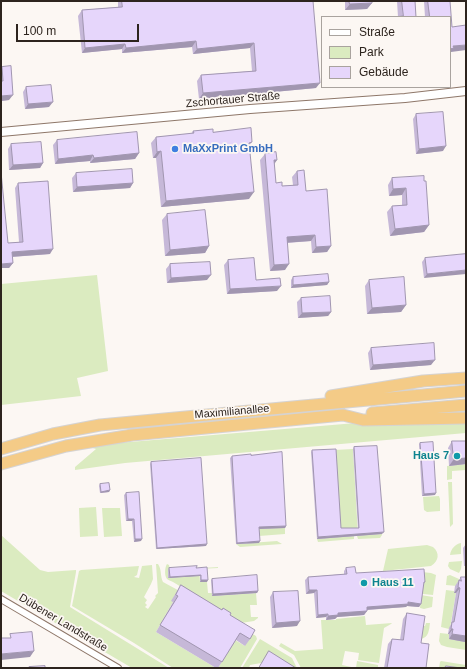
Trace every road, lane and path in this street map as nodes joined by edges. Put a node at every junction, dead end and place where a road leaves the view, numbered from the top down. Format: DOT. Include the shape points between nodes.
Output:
graph roads {
  1 [pos="466,91"];
  2 [pos="1,132"];
  3 [pos="466,378"];
  4 [pos="466,391"];
  5 [pos="314,405"];
  6 [pos="466,405"];
  7 [pos="343,415"];
  8 [pos="466,418"];
  9 [pos="1,449"];
  10 [pos="1,464"];
  11 [pos="1,599"];
  12 [pos="118,667"];
  1 -- 2 [label="street, Zschortauer Straße"];
  3 -- 5 [label="highway" via="423,381 330,396"];
  4 -- 5 [label="highway, Maximilianallee"];
  5 -- 9 [label="highway, Maximilianallee" via="100,425 53,434"];
  6 -- 7 [label="highway"];
  7 -- 8 [label="highway" via="364,420"];
  7 -- 10 [label="highway" via="132,435 66,446"];
  11 -- 12 [label="street, Dübener Landstraße"];
}
